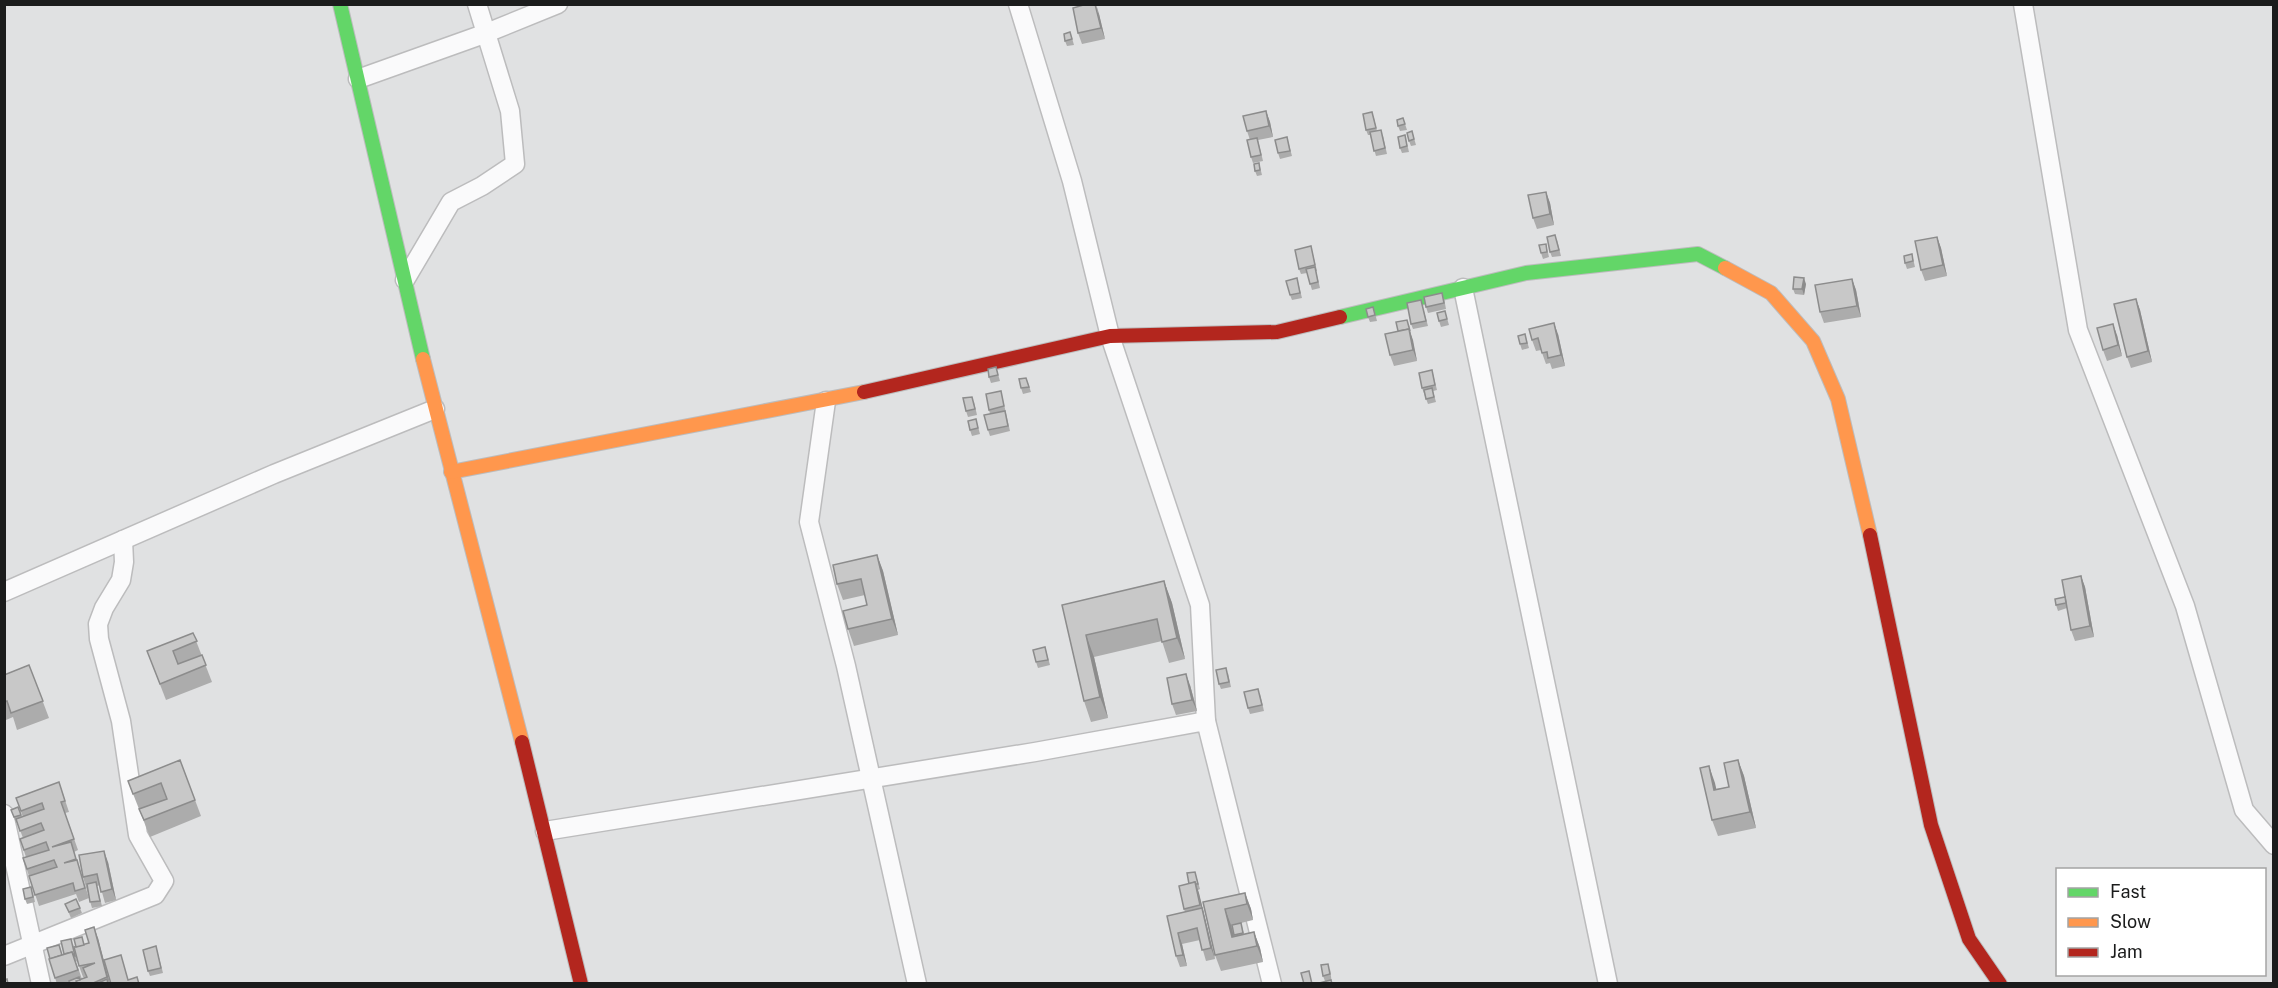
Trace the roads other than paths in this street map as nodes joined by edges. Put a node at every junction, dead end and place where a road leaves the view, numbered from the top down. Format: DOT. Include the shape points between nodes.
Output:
graph roads {
  1 [pos="340,4"];
  2 [pos="477,4"];
  3 [pos="558,4"];
  4 [pos="1018,4"];
  5 [pos="2023,4"];
  6 [pos="484,34"];
  7 [pos="358,79"];
  8 [pos="405,280"];
  9 [pos="1463,288"];
  10 [pos="1110,336"];
  11 [pos="826,401"];
  12 [pos="435,410"];
  13 [pos="451,472"];
  14 [pos="123,540"];
  15 [pos="4,592"];
  16 [pos="1206,721"];
  17 [pos="870,779"];
  18 [pos="4,814"];
  19 [pos="545,831"];
  20 [pos="2274,845"];
  21 [pos="32,943"];
  22 [pos="4,956"];
  23 [pos="41,984"];
  24 [pos="581,984"];
  25 [pos="917,984"];
  26 [pos="1272,984"];
  27 [pos="1608,984"];
  28 [pos="2000,984"];
  1 -- 7 [label="street"];
  2 -- 6 [label="street"];
  3 -- 6 [label="street"];
  4 -- 10 [label="street" via="1072,181"];
  5 -- 20 [label="street" via="2078,330 2185,606 2244,810"];
  6 -- 7 [label="street"];
  6 -- 8 [label="street" via="510,111 515,164 451,202"];
  7 -- 8 [label="street"];
  8 -- 12 [label="street"];
  9 -- 10 [label="street" via="1277,332"];
  9 -- 27 [label="street"];
  9 -- 28 [label="street" via="1526,273 1698,254 1771,293 1813,342 1838,399 1931,825 1969,939"];
  10 -- 11 [label="street"];
  10 -- 16 [label="street" via="1200,605"];
  11 -- 13 [label="street"];
  11 -- 17 [label="street" via="809,522"];
  12 -- 13 [label="street"];
  12 -- 14 [label="street"];
  13 -- 19 [label="street"];
  14 -- 15 [label="street"];
  14 -- 21 [label="street" via="121,580 98,624 99,639 121,721 138,835 164,881 155,895"];
  16 -- 17 [label="street"];
  16 -- 26 [label="street"];
  17 -- 19 [label="street"];
  17 -- 25 [label="street"];
  18 -- 21 [label="street"];
  19 -- 24 [label="street"];
  21 -- 22 [label="street"];
  21 -- 23 [label="street"];
}
